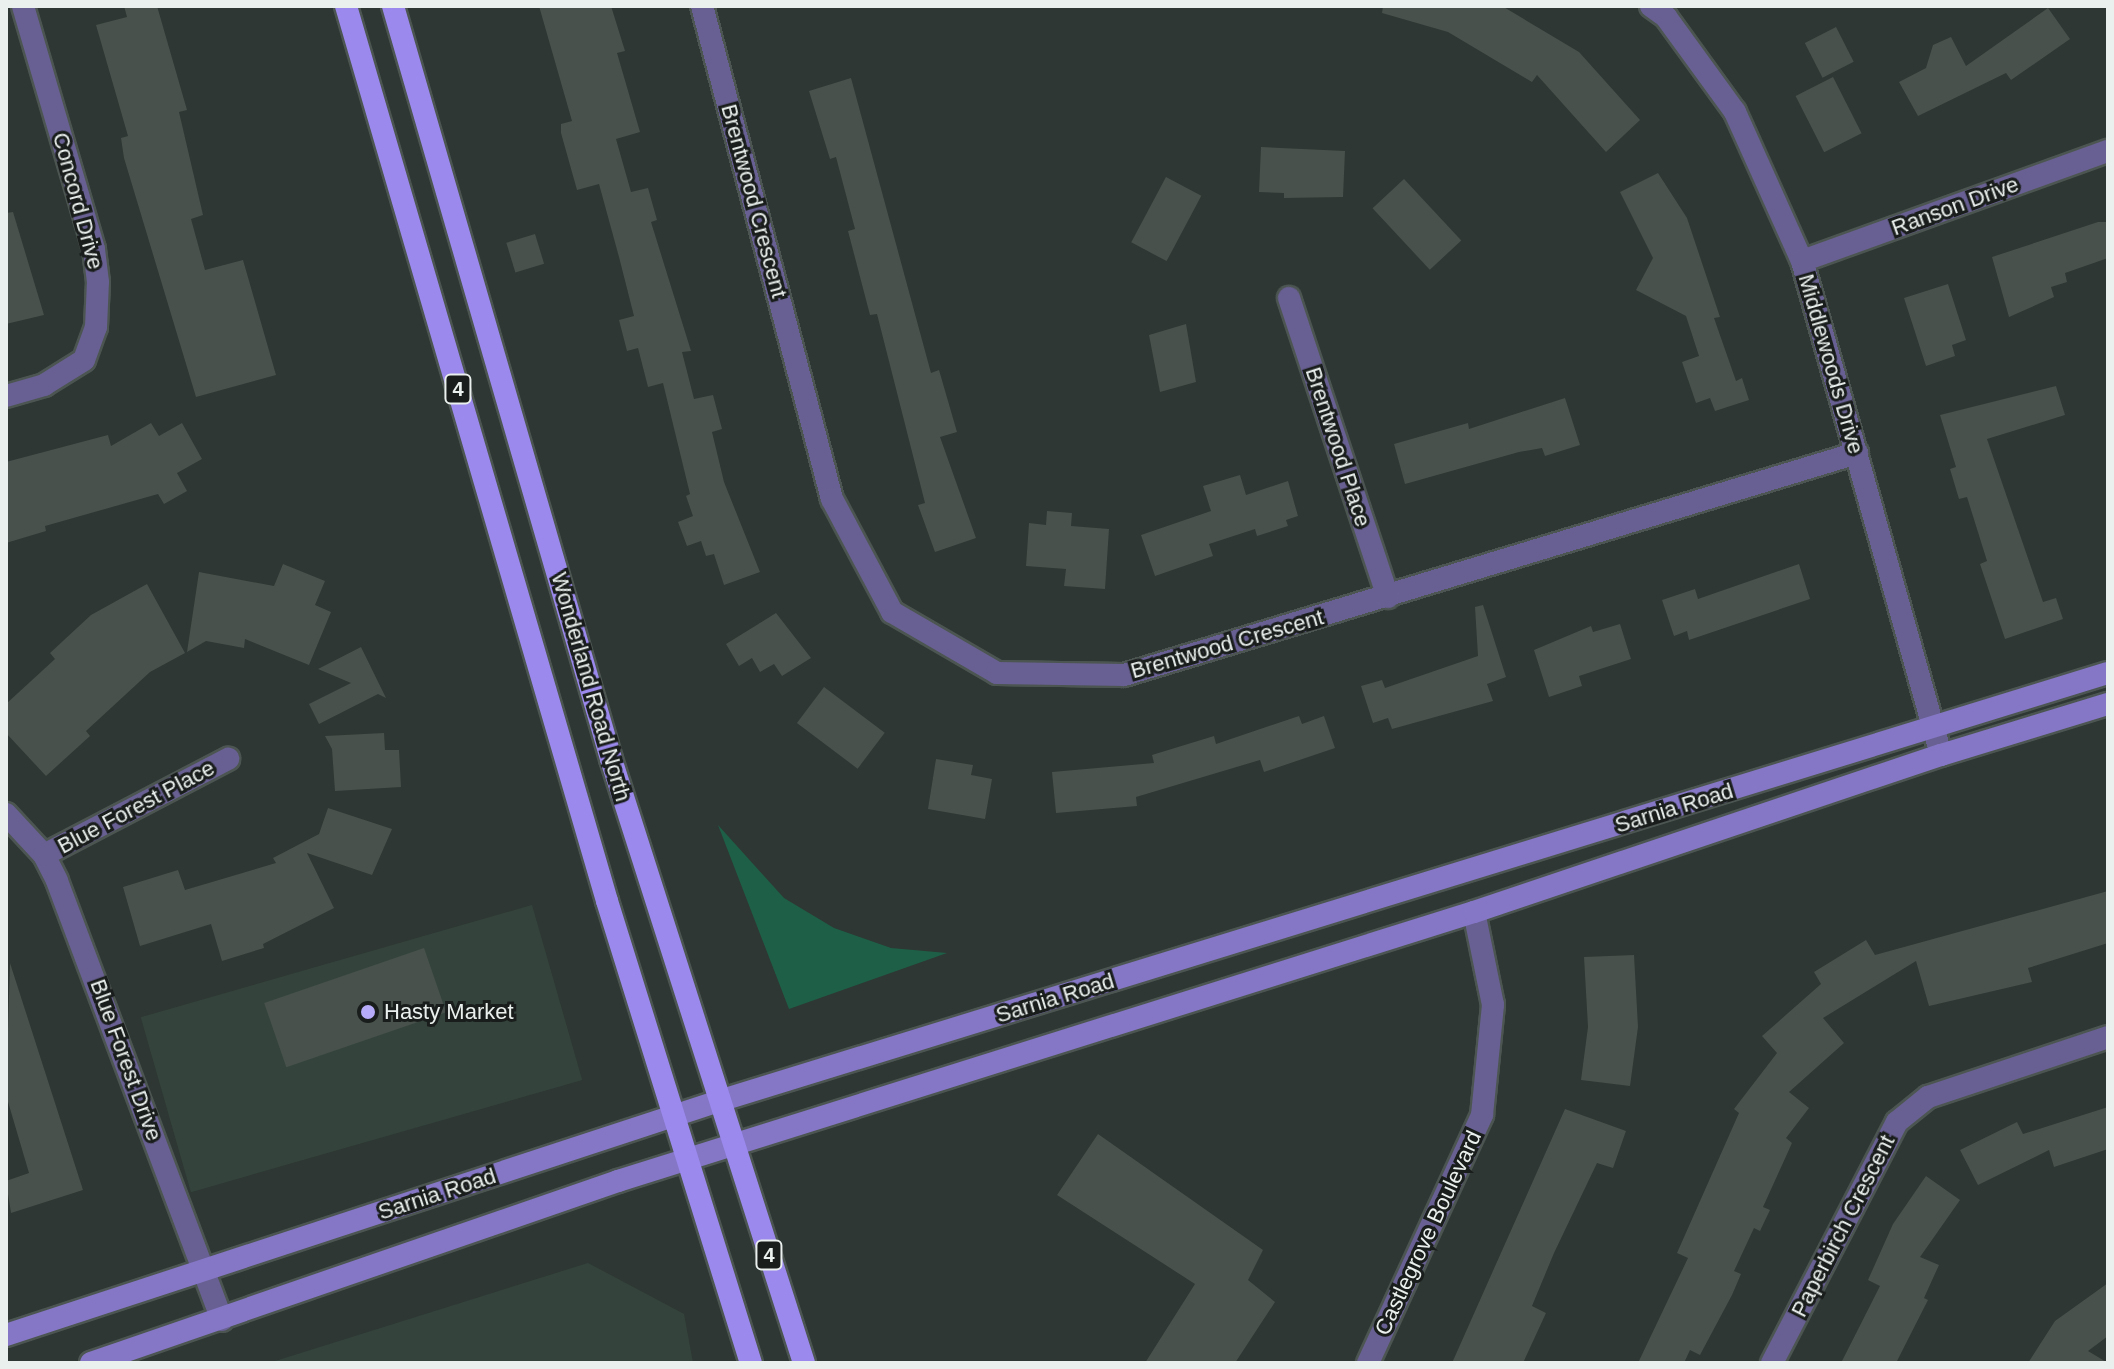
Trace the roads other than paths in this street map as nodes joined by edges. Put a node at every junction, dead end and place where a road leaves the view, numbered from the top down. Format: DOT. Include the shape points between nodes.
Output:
graph roads {
  1 [pos="23,6"];
  2 [pos="346,6"];
  3 [pos="393,6"];
  4 [pos="702,6"];
  5 [pos="1651,6"];
  6 [pos="2108,151"];
  7 [pos="1802,261"];
  8 [pos="1289,298"];
  9 [pos="6,396"];
  10 [pos="1857,453"];
  11 [pos="1388,597"];
  12 [pos="2108,673"];
  13 [pos="2108,704"];
  14 [pos="1934,728"];
  15 [pos="1941,755"];
  16 [pos="228,759"];
  17 [pos="6,814"];
  18 [pos="44,855"];
  19 [pos="1474,912"];
  20 [pos="2108,1037"];
  21 [pos="719,1101"];
  22 [pos="674,1116"];
  23 [pos="733,1146"];
  24 [pos="687,1160"];
  25 [pos="201,1272"];
  26 [pos="222,1320"];
  27 [pos="6,1335"];
  28 [pos="91,1363"];
  29 [pos="751,1363"];
  30 [pos="804,1363"];
  31 [pos="1368,1363"];
  32 [pos="1772,1363"];
  1 -- 9 [label="street, Concord Drive" via="94,249 98,282 96,327 84,360 44,385"];
  2 -- 22 [label="main road, Wonderland Road North / 4"];
  3 -- 21 [label="main road, Wonderland Road North / 4" via="611,759"];
  4 -- 11 [label="street, Brentwood Crescent" via="832,499 892,612 997,673 1124,675"];
  5 -- 7 [label="street, Middlewoods Drive" via="1666,17 1735,112"];
  6 -- 7 [label="street, Ranson Drive"];
  7 -- 10 [label="street, Middlewoods Drive"];
  8 -- 11 [label="street, Brentwood Place"];
  10 -- 11 [label="street, Brentwood Crescent"];
  10 -- 14 [label="street, Middlewoods Drive"];
  12 -- 14 [label="main road, Sarnia Road"];
  13 -- 15 [label="main road, Sarnia Road"];
  14 -- 15 [label="street, Middlewoods Drive"];
  14 -- 21 [label="main road, Sarnia Road"];
  15 -- 19 [label="main road, Sarnia Road"];
  16 -- 18 [label="street, Blue Forest Place"];
  17 -- 18 [label="street, Blue Forest Drive"];
  18 -- 25 [label="street, Blue Forest Drive" via="132,1070"];
  19 -- 23 [label="main road, Sarnia Road"];
  19 -- 31 [label="street, Castlegrove Boulevard" via="1493,1005 1482,1115"];
  20 -- 32 [label="street, Paperbirch Crescent" via="1928,1097 1897,1122"];
  21 -- 22 [label="main road, Sarnia Road"];
  21 -- 23 [label="main road, Wonderland Road North / 4"];
  22 -- 24 [label="main road, Wonderland Road North / 4"];
  22 -- 25 [label="main road, Sarnia Road"];
  23 -- 24 [label="main road, Sarnia Road"];
  23 -- 30 [label="main road, Wonderland Road North / 4"];
  24 -- 26 [label="main road, Sarnia Road"];
  24 -- 29 [label="main road, Wonderland Road North / 4"];
  25 -- 26 [label="street, Blue Forest Drive"];
  25 -- 27 [label="main road, Sarnia Road"];
  26 -- 28 [label="main road, Sarnia Road"];
}
